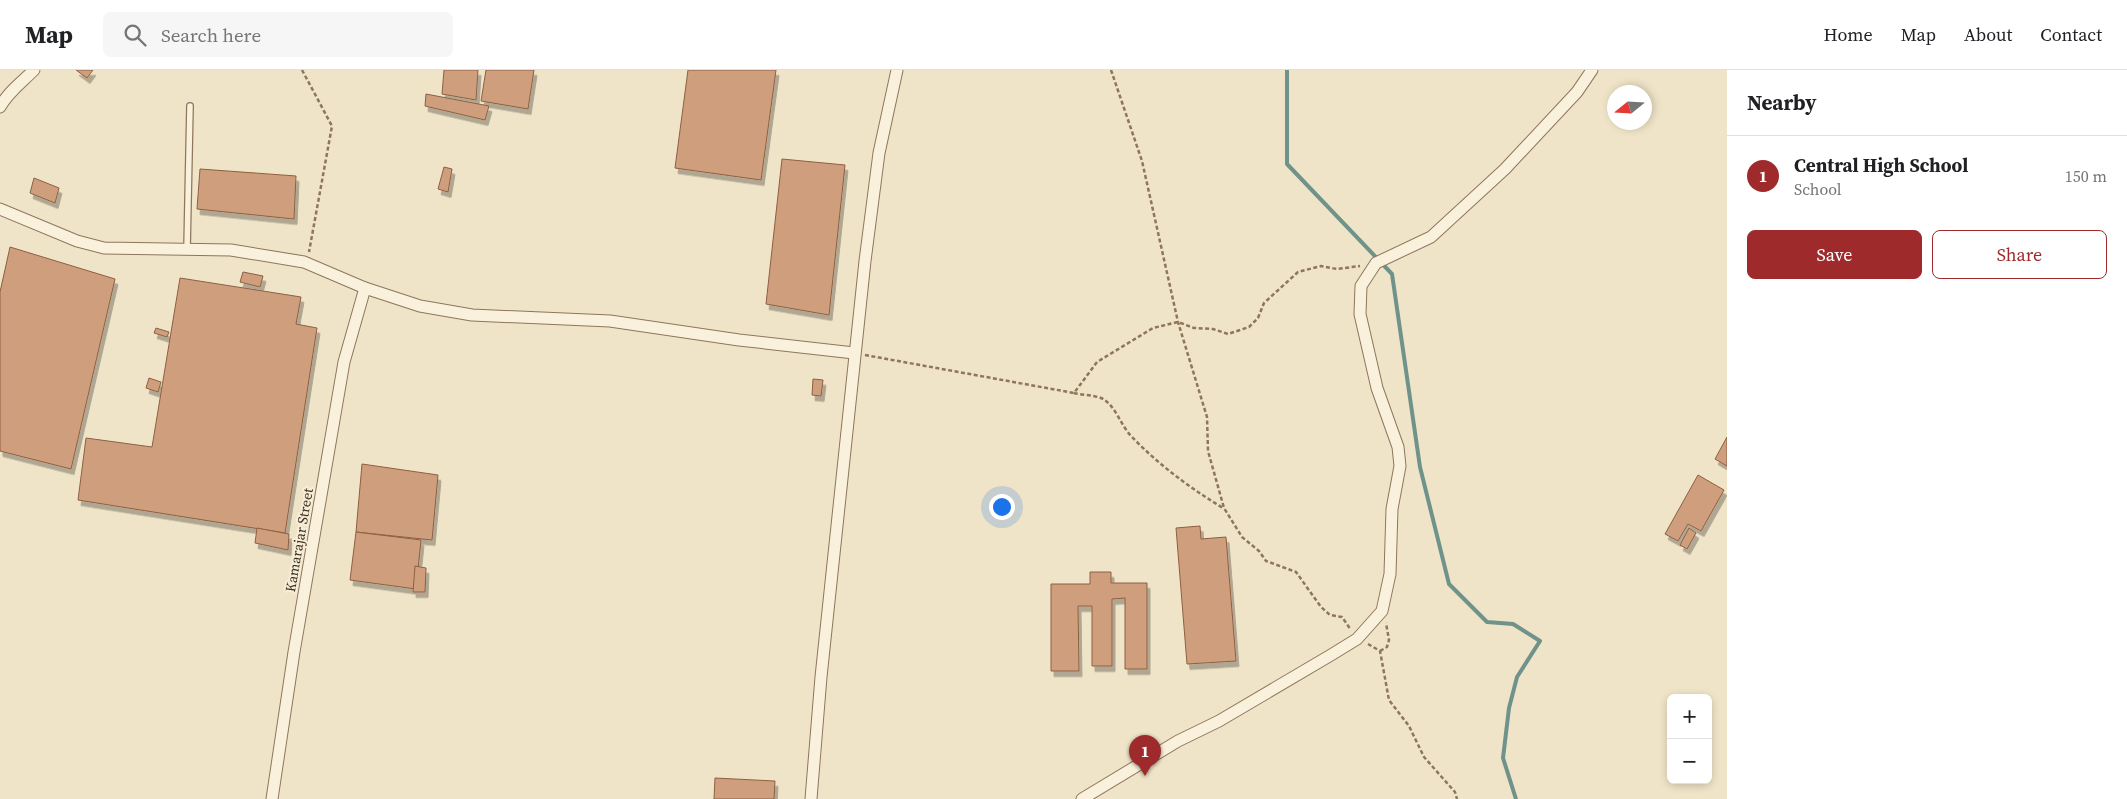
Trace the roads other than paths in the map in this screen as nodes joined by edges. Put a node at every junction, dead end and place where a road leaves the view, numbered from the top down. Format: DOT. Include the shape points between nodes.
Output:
graph roads {
  1 [pos="34,70"];
  2 [pos="896,70"];
  3 [pos="1592,70"];
  4 [pos="0,106"];
  5 [pos="190,106"];
  6 [pos="0,209"];
  7 [pos="187,250"];
  8 [pos="365,288"];
  9 [pos="854,353"];
  10 [pos="272,799"];
  11 [pos="811,799"];
  12 [pos="1082,799"];
  1 -- 4 [label="street" via="6,94"];
  2 -- 9 [label="street" via="879,153"];
  3 -- 12 [label="street" via="1577,92 1498,175 1431,237 1376,263 1361,286 1360,314 1377,388 1398,447 1400,466 1392,509 1390,574 1382,611 1357,639"];
  5 -- 7 [label="lane"];
  6 -- 7 [label="street" via="77,241 104,248"];
  7 -- 8 [label="street" via="230,250 307,263"];
  8 -- 9 [label="street" via="420,306 472,315 610,321"];
  8 -- 10 [label="street, Kamarajar Street" via="343,372"];
  9 -- 11 [label="street"];
}
